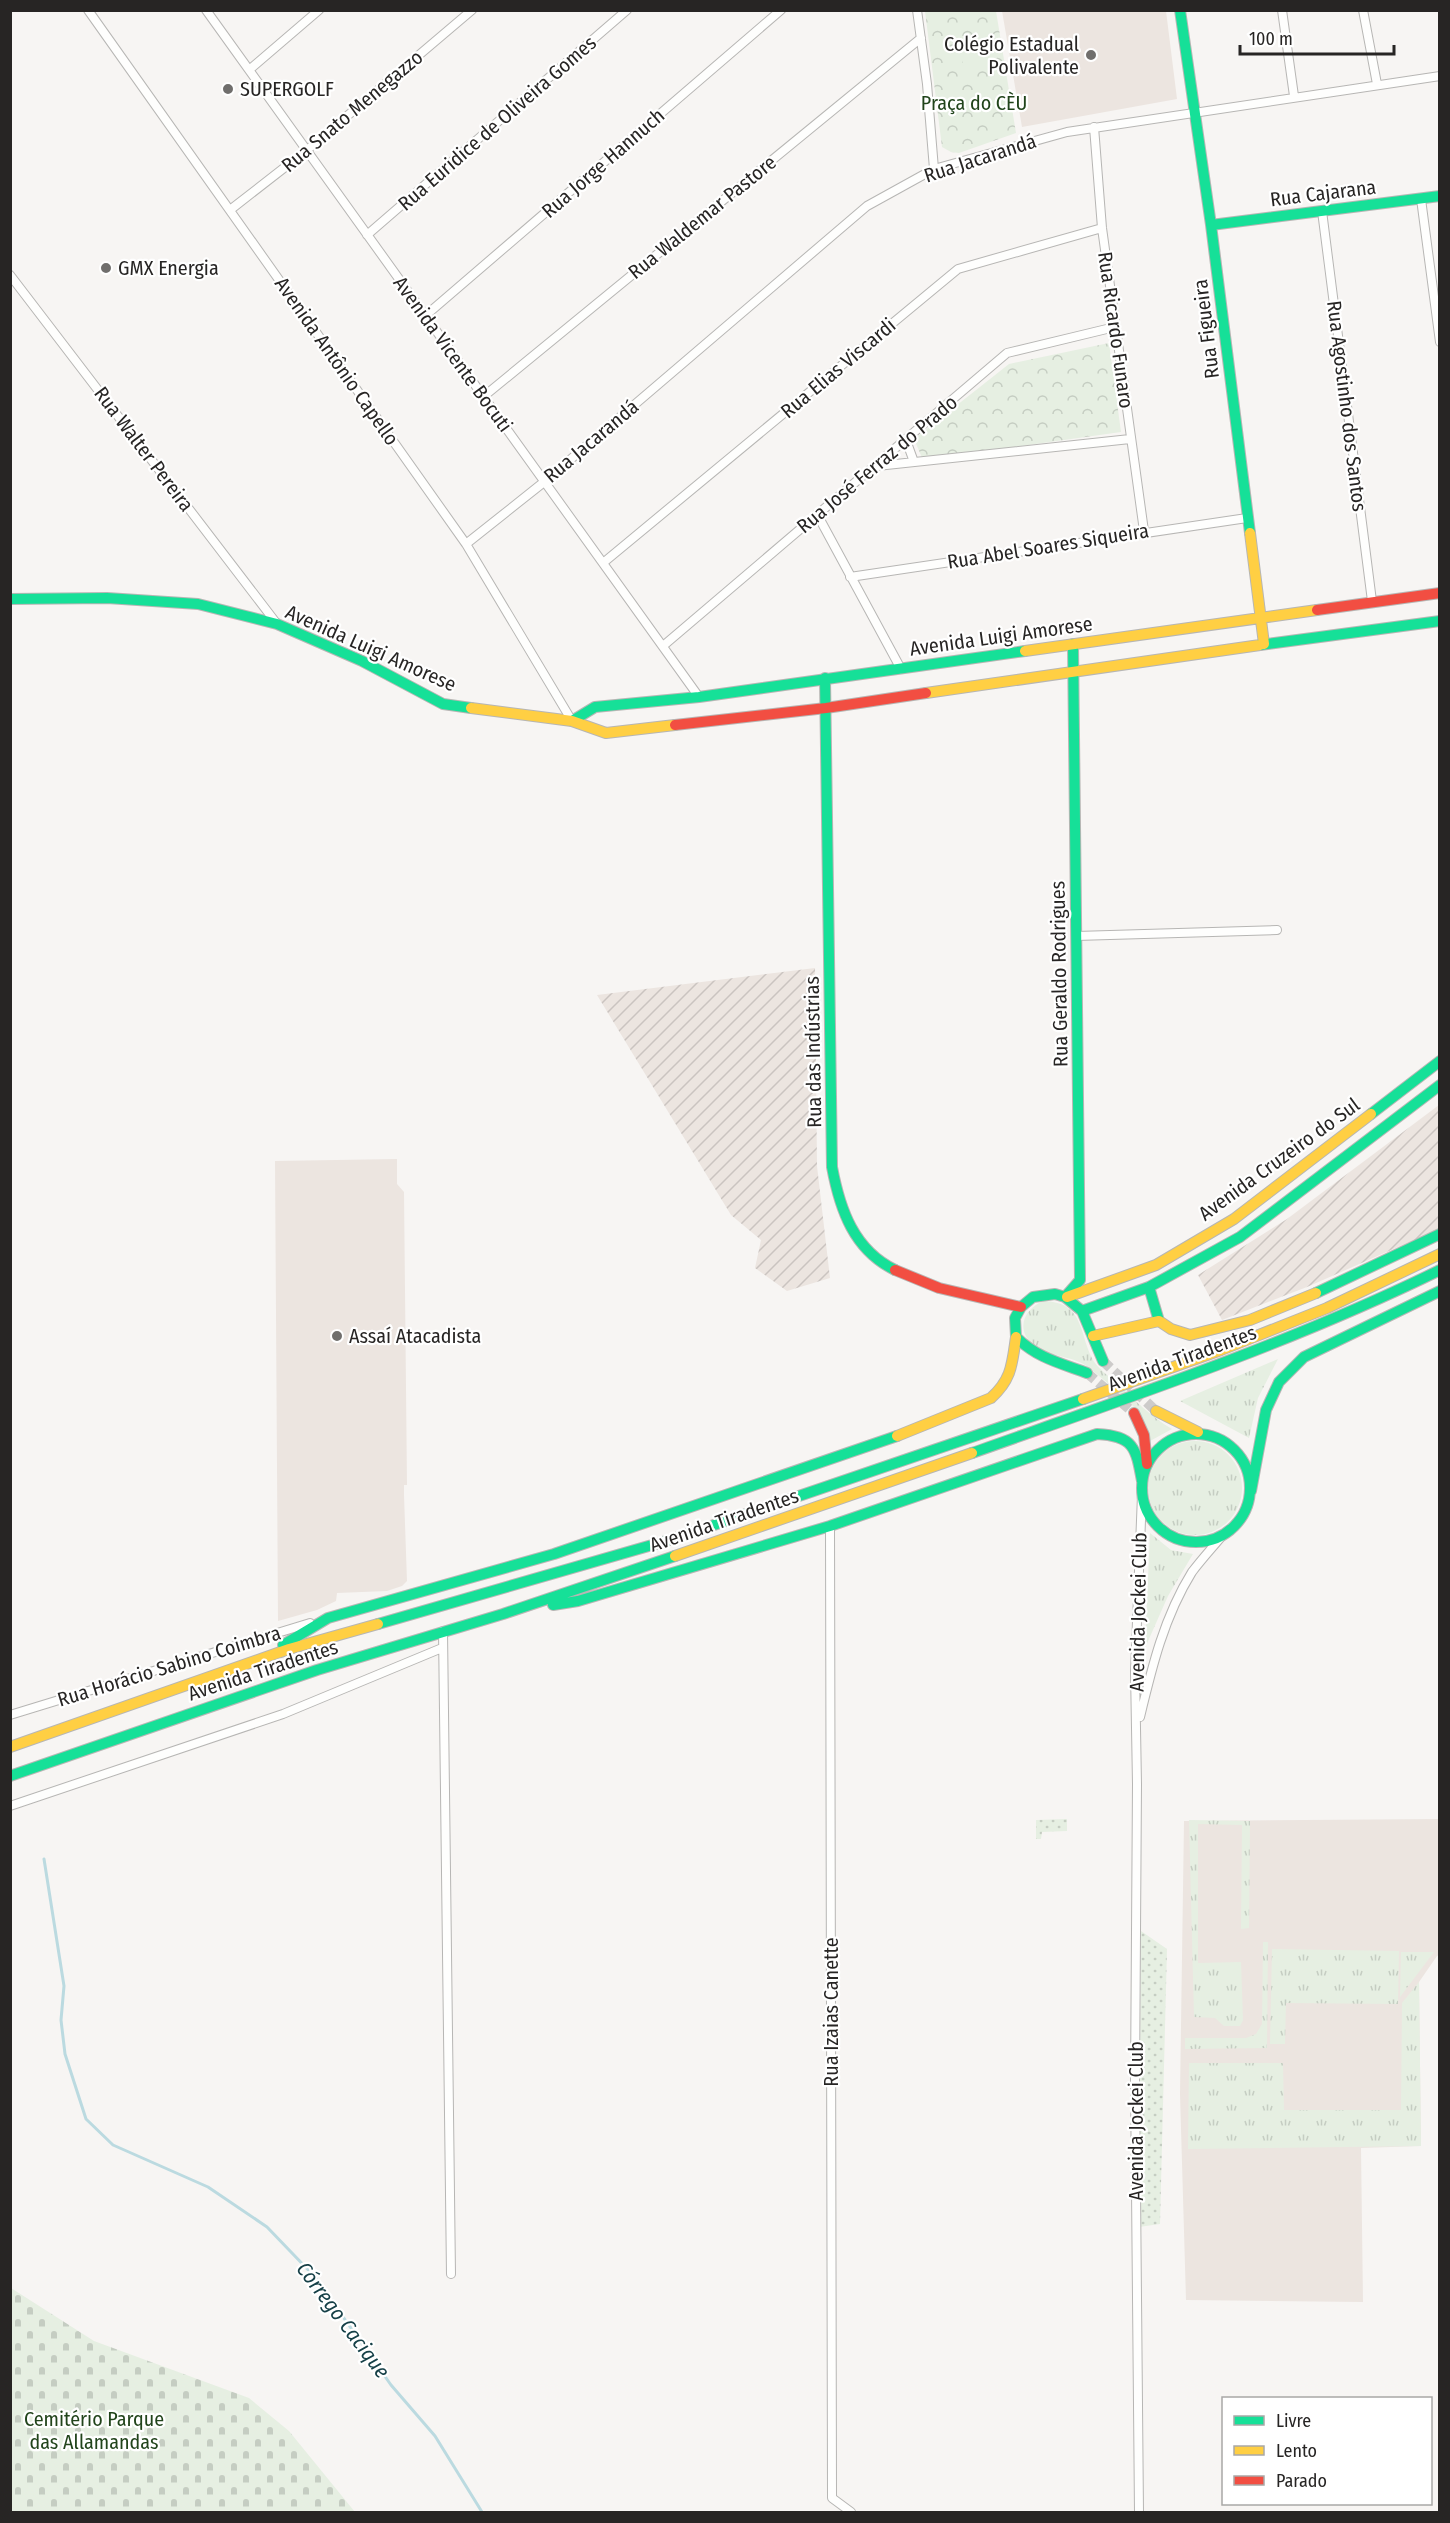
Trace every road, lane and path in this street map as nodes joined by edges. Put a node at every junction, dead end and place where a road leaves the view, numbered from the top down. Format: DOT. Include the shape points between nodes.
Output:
graph roads {
  1 [pos="88,10"];
  2 [pos="206,10"];
  3 [pos="320,10"];
  4 [pos="472,10"];
  5 [pos="627,10"];
  6 [pos="781,10"];
  7 [pos="917,10"];
  8 [pos="1180,10"];
  9 [pos="1282,10"];
  10 [pos="1363,10"];
  11 [pos="921,38"];
  12 [pos="249,70"];
  13 [pos="1440,76"];
  14 [pos="1377,84"];
  15 [pos="1294,96"];
  16 [pos="1194,113"];
  17 [pos="1094,128"];
  18 [pos="306,150"];
  19 [pos="934,169"];
  20 [pos="1440,196"];
  21 [pos="1421,199"];
  22 [pos="230,210"];
  23 [pos="1322,211"];
  24 [pos="1211,225"];
  25 [pos="1102,228"];
  26 [pos="367,235"];
  27 [pos="10,275"];
  28 [pos="1436,291"];
  29 [pos="425,316"];
  30 [pos="1115,327"];
  31 [pos="1440,342"];
  32 [pos="483,397"];
  33 [pos="906,440"];
  34 [pos="1130,440"];
  35 [pos="914,462"];
  36 [pos="877,466"];
  37 [pos="544,482"];
  38 [pos="817,514"];
  39 [pos="1247,518"];
  40 [pos="1144,531"];
  41 [pos="466,544"];
  42 [pos="603,563"];
  43 [pos="850,577"];
  44 [pos="1440,593"];
  45 [pos="12,600"];
  46 [pos="1372,600"];
  47 [pos="1260,617"];
  48 [pos="1440,621"];
  49 [pos="277,624"];
  50 [pos="1073,644"];
  51 [pos="1264,644"];
  52 [pos="663,646"];
  53 [pos="901,669"];
  54 [pos="1073,670"];
  55 [pos="825,678"];
  56 [pos="699,697"];
  57 [pos="826,708"];
  58 [pos="572,721"];
  59 [pos="1276,930"];
  60 [pos="1076,936"];
  61 [pos="1440,1061"];
  62 [pos="1440,1085"];
  63 [pos="1246,1210"];
  64 [pos="1249,1230"];
  65 [pos="1440,1234"];
  66 [pos="1440,1254"];
  67 [pos="1440,1270"];
  68 [pos="1149,1287"];
  69 [pos="1440,1291"];
  70 [pos="1065,1298"];
  71 [pos="1021,1307"];
  72 [pos="1082,1311"];
  73 [pos="1158,1321"];
  74 [pos="1093,1336"];
  75 [pos="1016,1337"];
  76 [pos="1103,1361"];
  77 [pos="1087,1373"];
  78 [pos="1156,1411"];
  79 [pos="1134,1413"];
  80 [pos="1201,1434"];
  81 [pos="1147,1464"];
  82 [pos="1142,1482"];
  83 [pos="1251,1491"];
  84 [pos="1142,1495"];
  85 [pos="830,1526"];
  86 [pos="1222,1536"];
  87 [pos="673,1539"];
  88 [pos="554,1554"];
  89 [pos="503,1614"];
  90 [pos="328,1618"];
  91 [pos="443,1631"];
  92 [pos="442,1648"];
  93 [pos="252,1664"];
  94 [pos="10,1715"];
  95 [pos="1137,1729"];
  96 [pos="10,1747"];
  97 [pos="10,1776"];
  98 [pos="10,1806"];
  99 [pos="451,2274"];
  100 [pos="851,2512"];
  101 [pos="1139,2512"];
  1 -- 22 [label="street, Avenida Antônio Capello"];
  2 -- 12 [label="street, Avenida Vicente Bocuti"];
  3 -- 12 [label="street"];
  4 -- 18 [label="street, Rua Snato Menegazzo"];
  5 -- 26 [label="street, Rua Euridice de Oliveira Gomes"];
  6 -- 29 [label="street, Rua Jorge Hannuch"];
  7 -- 11 [label="street"];
  8 -- 16 [label="main road, Rua Figueira"];
  9 -- 15 [label="street"];
  10 -- 14 [label="street"];
  11 -- 19 [label="street"];
  11 -- 32 [label="street, Rua Waldemar Pastore"];
  12 -- 18 [label="street, Avenida Vicente Bocuti"];
  13 -- 14 [label="street, Rua Jacarandá"];
  14 -- 15 [label="street, Rua Jacarandá"];
  15 -- 16 [label="street, Rua Jacarandá"];
  16 -- 17 [label="street, Rua Jacarandá"];
  16 -- 24 [label="main road, Rua Figueira"];
  17 -- 19 [label="street, Rua Jacarandá"];
  17 -- 25 [label="street, Rua Ricardo Funaro"];
  18 -- 22 [label="street, Rua Snato Menegazzo"];
  18 -- 26 [label="street, Avenida Vicente Bocuti"];
  19 -- 37 [label="street, Rua Jacarandá" via="867,206"];
  20 -- 21 [label="main road, Rua Cajarana"];
  21 -- 23 [label="main road, Rua Cajarana"];
  21 -- 28 [label="street"];
  22 -- 41 [label="street, Avenida Antônio Capello"];
  23 -- 24 [label="main road, Rua Cajarana"];
  23 -- 46 [label="street, Rua Agostinho dos Santos"];
  24 -- 39 [label="main road, Rua Figueira"];
  25 -- 30 [label="street, Rua Ricardo Funaro"];
  25 -- 42 [label="street, Rua Elias Viscardi" via="958,269"];
  26 -- 29 [label="street, Avenida Vicente Bocuti"];
  27 -- 49 [label="street, Rua Walter Pereira"];
  28 -- 31 [label="street"];
  29 -- 32 [label="street, Avenida Vicente Bocuti"];
  30 -- 33 [label="street, Rua José Ferraz do Prado" via="1007,354"];
  30 -- 34 [label="street, Rua Ricardo Funaro"];
  32 -- 37 [label="street, Avenida Vicente Bocuti"];
  33 -- 35 [label="street"];
  33 -- 36 [label="street, Rua José Ferraz do Prado"];
  34 -- 35 [label="street"];
  34 -- 40 [label="street, Rua Ricardo Funaro"];
  35 -- 36 [label="street"];
  36 -- 38 [label="street, Rua José Ferraz do Prado"];
  37 -- 41 [label="street, Rua Jacarandá"];
  37 -- 42 [label="street, Avenida Vicente Bocuti"];
  38 -- 43 [label="street"];
  38 -- 52 [label="street, Rua José Ferraz do Prado"];
  39 -- 40 [label="street, Rua Abel Soares Siqueira"];
  39 -- 47 [label="main road, Rua Figueira"];
  40 -- 43 [label="street, Rua Abel Soares Siqueira"];
  41 -- 58 [label="street, Avenida Antônio Capello"];
  42 -- 52 [label="street, Avenida Vicente Bocuti"];
  43 -- 53 [label="street"];
  44 -- 46 [label="main road, Avenida Luigi Amorese"];
  45 -- 49 [label="main road, Avenida Luigi Amorese" via="107,598 198,603"];
  46 -- 47 [label="main road, Avenida Luigi Amorese"];
  47 -- 50 [label="main road, Avenida Luigi Amorese"];
  47 -- 51 [label="main road, Rua Figueira"];
  48 -- 51 [label="main road, Avenida Luigi Amorese"];
  49 -- 58 [label="main road, Avenida Luigi Amorese" via="362,661 443,704"];
  50 -- 53 [label="main road, Avenida Luigi Amorese"];
  50 -- 54 [label="main road, Rua Geraldo Rodrigues"];
  51 -- 54 [label="main road, Avenida Luigi Amorese"];
  52 -- 56 [label="street, Avenida Vicente Bocuti"];
  53 -- 55 [label="main road, Avenida Luigi Amorese"];
  54 -- 57 [label="main road, Avenida Luigi Amorese"];
  54 -- 60 [label="main road, Rua Geraldo Rodrigues"];
  55 -- 56 [label="main road, Avenida Luigi Amorese"];
  55 -- 57 [label="main road, Rua das Indústrias"];
  56 -- 58 [label="main road, Avenida Luigi Amorese" via="595,707"];
  57 -- 58 [label="main road, Avenida Luigi Amorese" via="606,733"];
  57 -- 71 [label="main road, Rua das Indústrias" via="832,1167 839,1203 863,1244 900,1276"];
  59 -- 60 [label="street"];
  60 -- 70 [label="main road, Rua Geraldo Rodrigues" via="1080,1280"];
  61 -- 63 [label="main road, Avenida Cruzeiro do Sul"];
  62 -- 64 [label="main road, Avenida Cruzeiro do Sul"];
  63 -- 64 [label="main road"];
  63 -- 70 [label="main road, Avenida Cruzeiro do Sul" via="1156,1265"];
  64 -- 68 [label="main road, Avenida Cruzeiro do Sul"];
  65 -- 73 [label="main road" via="1329,1288 1250,1320 1190,1335"];
  66 -- 87 [label="main road, Avenida Tiradentes" via="1327,1308 1221,1350"];
  67 -- 89 [label="main road, Avenida Tiradentes" via="1339,1318 1193,1374"];
  68 -- 72 [label="main road, Avenida Cruzeiro do Sul"];
  68 -- 73 [label="main road"];
  69 -- 83 [label="main road" via="1304,1357 1289,1370 1266,1410"];
  70 -- 71 [label="main road" via="1044,1294"];
  70 -- 72 [label="main road"];
  71 -- 75 [label="main road" via="1015,1318"];
  72 -- 74 [label="main road"];
  73 -- 74 [label="main road"];
  74 -- 76 [label="main road"];
  75 -- 77 [label="main road" via="1037,1356"];
  75 -- 88 [label="main road" via="1010,1375 991,1398 902,1434"];
  78 -- 80 [label="main road"];
  79 -- 81 [label="main road" via="1144,1435"];
  80 -- 81 [label="main road" via="1170,1441"];
  80 -- 83 [label="main road" via="1221,1440 1237,1452 1248,1470"];
  81 -- 82 [label="main road"];
  82 -- 84 [label="main road"];
  82 -- 85 [label="main road" via="1131,1444 1118,1434 1097,1434"];
  83 -- 86 [label="main road" via="1242,1517"];
  84 -- 86 [label="main road" via="1154,1524 1171,1537 1202,1543"];
  84 -- 95 [label="street, Avenida Jockei Club" via="1135,1672"];
  85 -- 89 [label="main road" via="578,1601"];
  85 -- 100 [label="street, Rua Izaias Canette" via="832,2498"];
  86 -- 95 [label="street, Avenida Jockei Club" via="1193,1572 1170,1614 1155,1653"];
  87 -- 88 [label="main road"];
  87 -- 93 [label="main road, Avenida Tiradentes" via="289,1649"];
  88 -- 90 [label="main road"];
  89 -- 91 [label="main road, Avenida Tiradentes"];
  90 -- 93 [label="main road"];
  90 -- 94 [label="street, Rua Horácio Sabino Coimbra"];
  91 -- 92 [label="street"];
  91 -- 97 [label="main road, Avenida Tiradentes" via="275,1684"];
  92 -- 98 [label="street" via="283,1714"];
  92 -- 99 [label="street"];
  93 -- 96 [label="main road, Avenida Tiradentes"];
  95 -- 101 [label="street, Avenida Jockei Club"];
}
